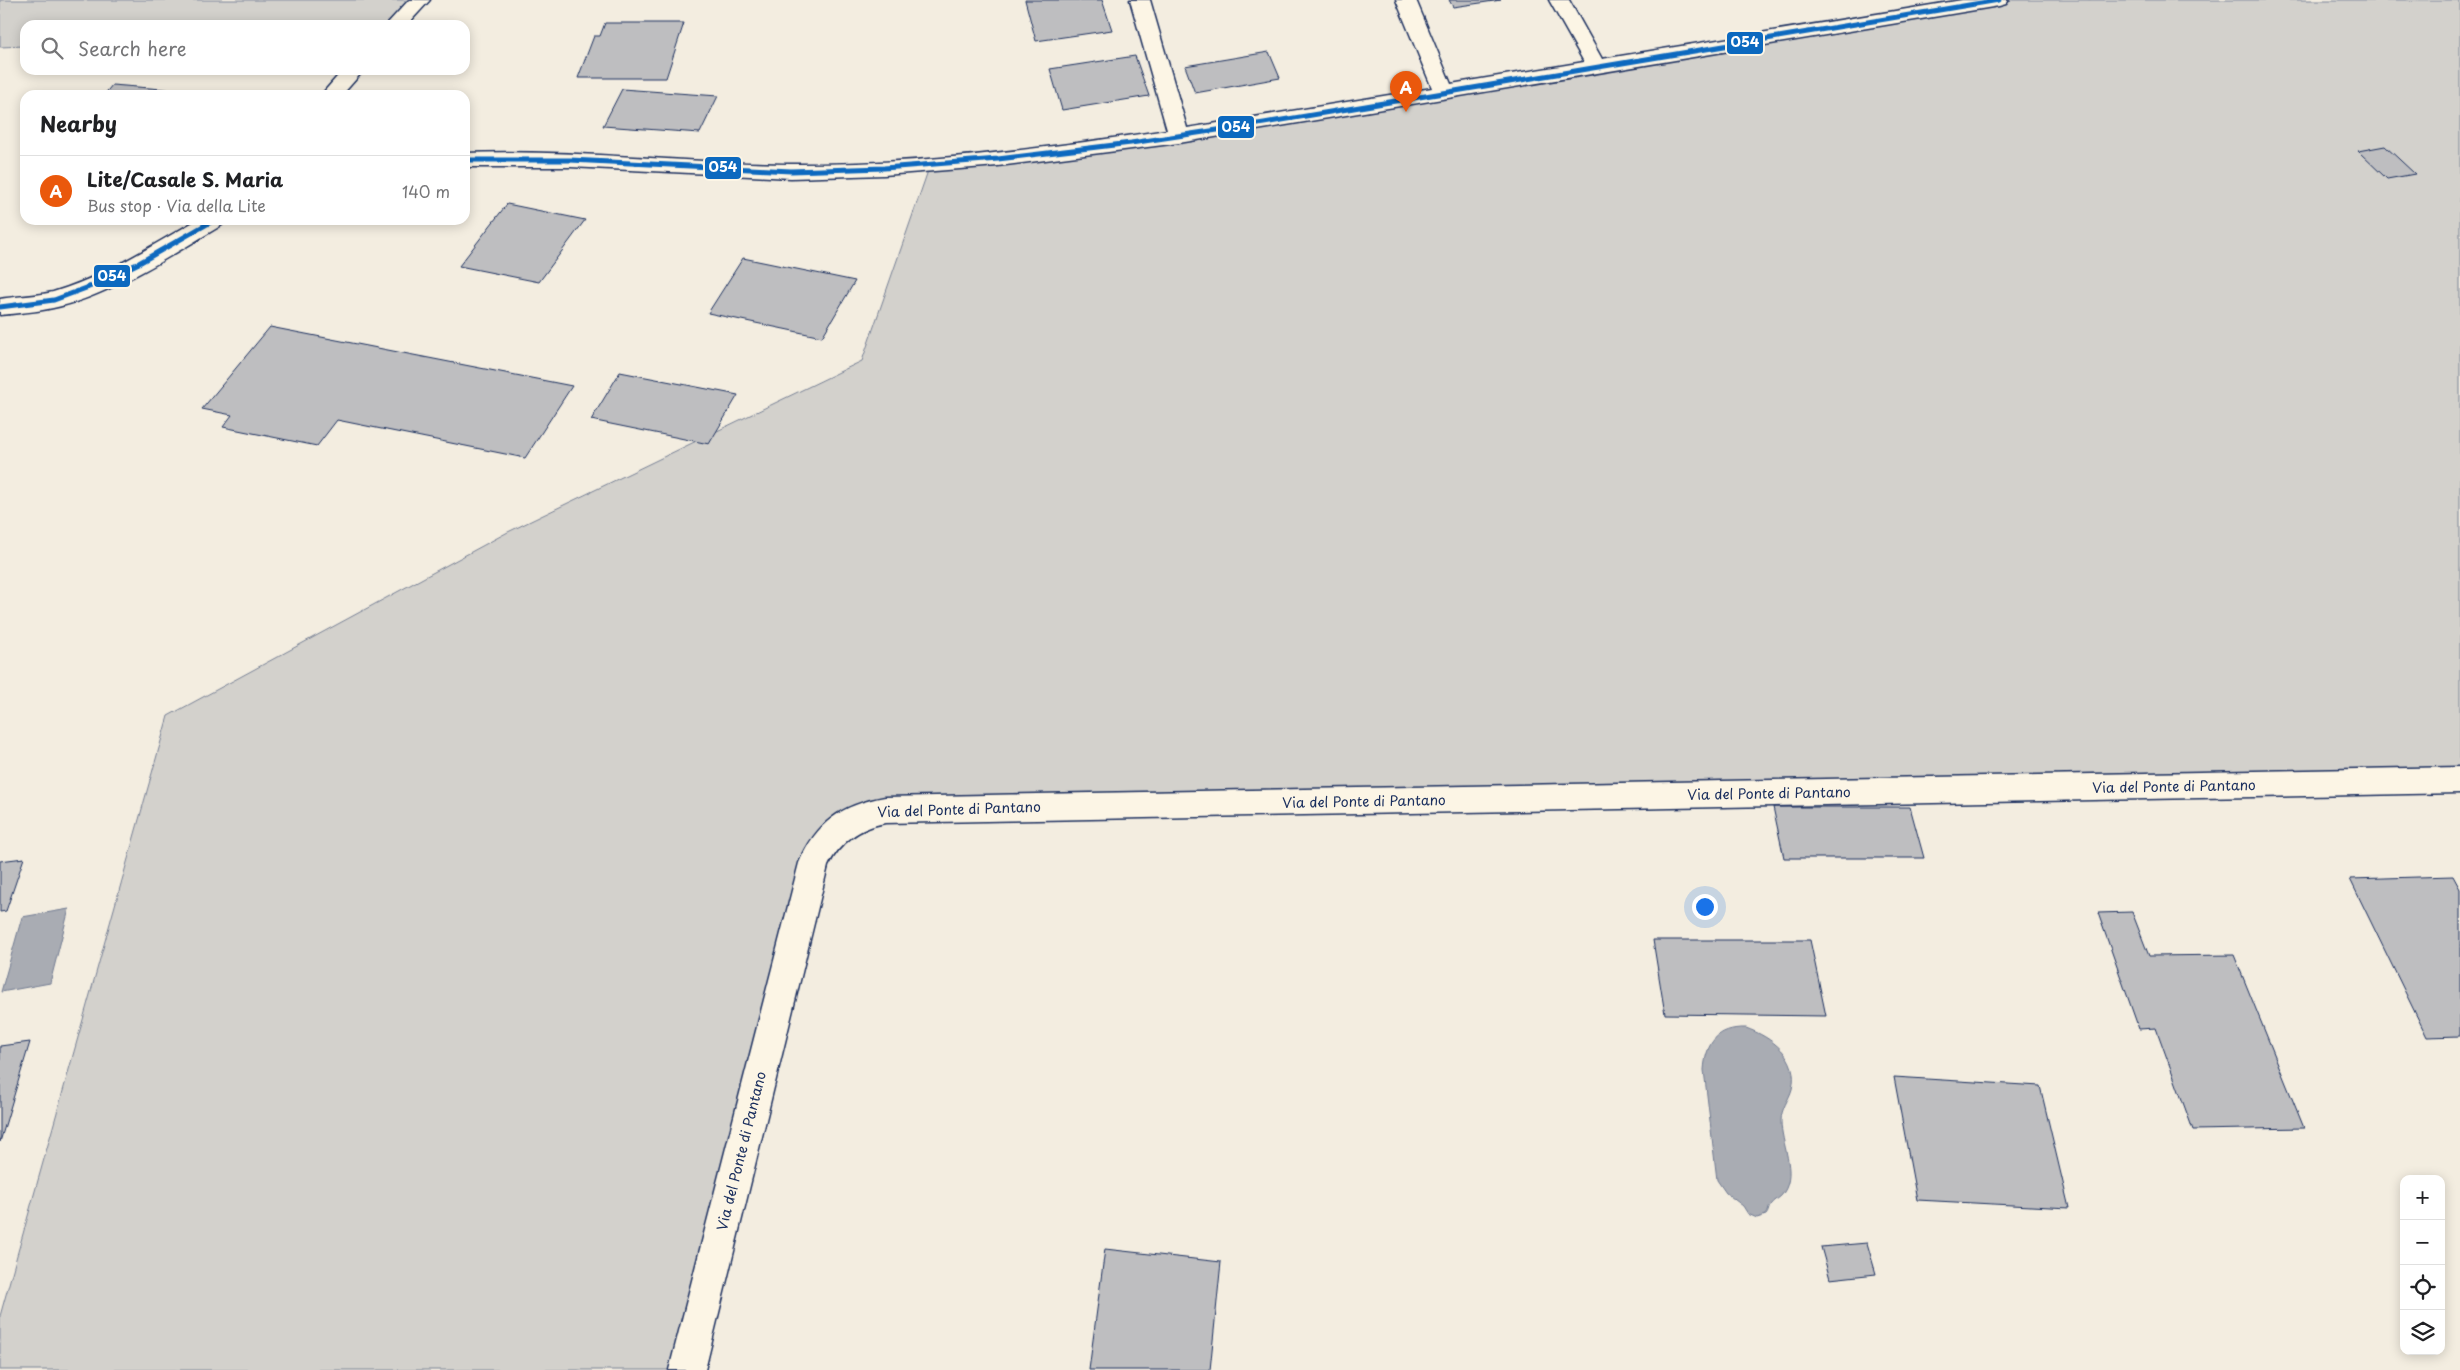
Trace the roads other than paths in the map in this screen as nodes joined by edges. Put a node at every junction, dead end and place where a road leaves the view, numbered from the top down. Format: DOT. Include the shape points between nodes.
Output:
graph roads {
  1 [pos="420,0"];
  2 [pos="1140,0"];
  3 [pos="1406,0"];
  4 [pos="1559,0"];
  5 [pos="1999,0"];
  6 [pos="401,20"];
  7 [pos="1596,66"];
  8 [pos="349,75"];
  9 [pos="336,90"];
  10 [pos="1444,92"];
  11 [pos="1179,136"];
  12 [pos="470,160"];
  13 [pos="205,225"];
  14 [pos="0,307"];
  15 [pos="2460,780"];
  16 [pos="687,1370"];
  1 -- 6 [label="street"];
  2 -- 11 [label="street"];
  3 -- 10 [label="street"];
  4 -- 7 [label="street"];
  5 -- 7 [label="street"];
  7 -- 10 [label="street"];
  8 -- 9 [label="street"];
  10 -- 11 [label="street"];
  11 -- 12 [label="street" via="984,160 834,171 745,170 558,158"];
  13 -- 14 [label="street" via="139,263 80,290 54,300"];
  15 -- 16 [label="street, Via del Ponte di Pantano" via="868,812 834,832 814,863"];
}
